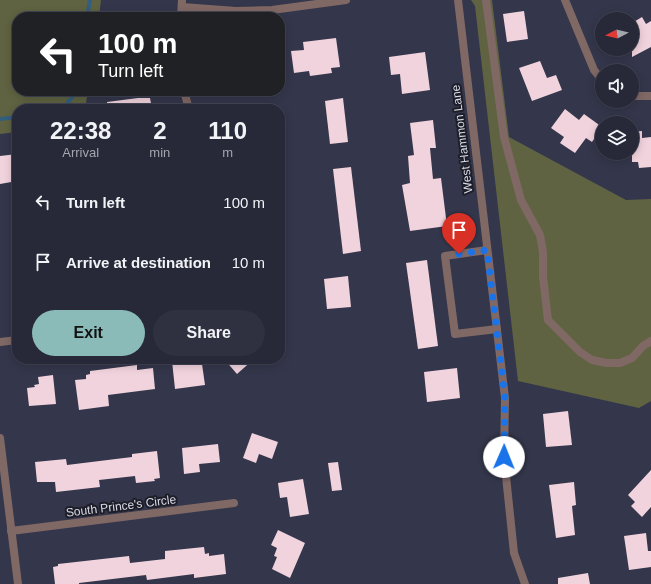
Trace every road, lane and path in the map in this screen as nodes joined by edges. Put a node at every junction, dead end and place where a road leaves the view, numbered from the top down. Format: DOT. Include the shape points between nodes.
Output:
graph roads {
  1 [pos="346,0"];
  2 [pos="458,0"];
  3 [pos="486,0"];
  4 [pos="565,0"];
  5 [pos="182,4"];
  6 [pos="595,71"];
  7 [pos="651,96"];
  8 [pos="639,98"];
  9 [pos="487,250"];
  10 [pos="497,329"];
  11 [pos="12,341"];
  12 [pos="651,341"];
  13 [pos="0,342"];
  14 [pos="0,438"];
  15 [pos="234,504"];
  16 [pos="11,532"];
  17 [pos="18,584"];
  18 [pos="525,584"];
  1 -- 5 [label="street" via="272,10 243,11"];
  2 -- 9 [label="street, West Hammon Lane"];
  3 -- 12 [label="street" via="504,137 521,200 540,235 548,320 580,352 592,360 620,363 632,358"];
  4 -- 6 [label="street"];
  7 -- 8 [label="street"];
  9 -- 10 [label="street, West Hammon Lane"];
  9 -- 10 [label="street" via="445,256 455,334"];
  10 -- 18 [label="street, West Hammon Lane" via="505,398 505,472 514,553"];
  11 -- 13 [label="street"];
  14 -- 16 [label="street"];
  15 -- 16 [label="street, South Prince's Circle"];
  16 -- 17 [label="street"];
}
